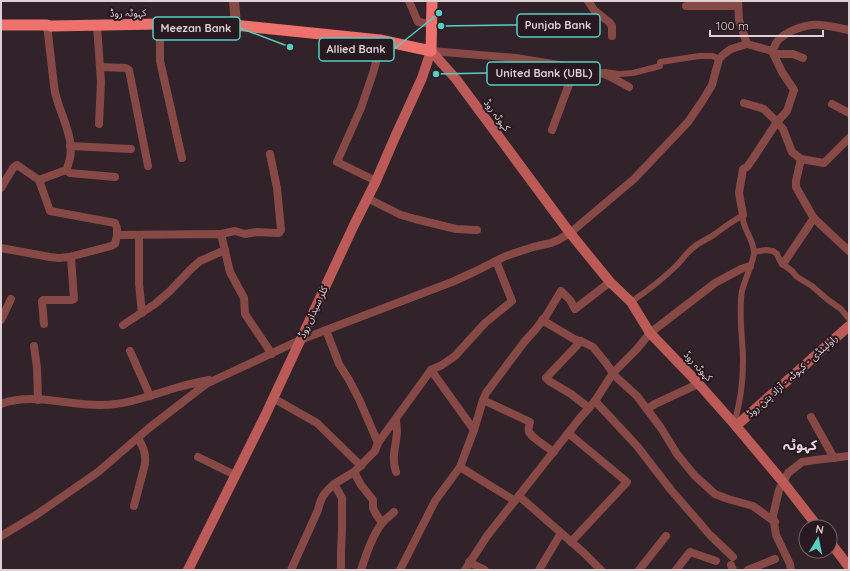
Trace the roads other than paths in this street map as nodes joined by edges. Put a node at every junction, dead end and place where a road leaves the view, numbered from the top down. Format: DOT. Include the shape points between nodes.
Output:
graph roads {
  1 [pos="234,1"];
  2 [pos="409,1"];
  3 [pos="432,1"];
  4 [pos="588,1"];
  5 [pos="738,4"];
  6 [pos="686,6"];
  7 [pos="160,24"];
  8 [pos="432,24"];
  9 [pos="1,25"];
  10 [pos="47,25"];
  11 [pos="96,25"];
  12 [pos="236,25"];
  13 [pos="849,30"];
  14 [pos="612,36"];
  15 [pos="380,40"];
  16 [pos="747,44"];
  17 [pos="432,50"];
  18 [pos="773,53"];
  19 [pos="804,58"];
  20 [pos="719,59"];
  21 [pos="100,67"];
  22 [pos="575,68"];
  23 [pos="595,71"];
  24 [pos="628,87"];
  25 [pos="744,103"];
  26 [pos="832,104"];
  27 [pos="849,113"];
  28 [pos="777,122"];
  29 [pos="99,124"];
  30 [pos="552,130"];
  31 [pos="849,138"];
  32 [pos="70,146"];
  33 [pos="131,149"];
  34 [pos="270,154"];
  35 [pos="182,158"];
  36 [pos="801,159"];
  37 [pos="148,166"];
  38 [pos="66,170"];
  39 [pos="115,177"];
  40 [pos="39,180"];
  41 [pos="376,180"];
  42 [pos="1,188"];
  43 [pos="367,198"];
  44 [pos="743,215"];
  45 [pos="814,218"];
  46 [pos="477,230"];
  47 [pos="570,233"];
  48 [pos="220,234"];
  49 [pos="117,235"];
  50 [pos="139,235"];
  51 [pos="1,248"];
  52 [pos="224,250"];
  53 [pos="849,251"];
  54 [pos="754,252"];
  55 [pos="71,257"];
  56 [pos="496,260"];
  57 [pos="782,264"];
  58 [pos="750,266"];
  59 [pos="610,282"];
  60 [pos="631,302"];
  61 [pos="7,303"];
  62 [pos="142,313"];
  63 [pos="849,319"];
  64 [pos="1,320"];
  65 [pos="542,320"];
  66 [pos="44,324"];
  67 [pos="123,325"];
  68 [pos="849,326"];
  69 [pos="326,330"];
  70 [pos="650,333"];
  71 [pos="300,340"];
  72 [pos="581,341"];
  73 [pos="34,346"];
  74 [pos="130,351"];
  75 [pos="272,354"];
  76 [pos="431,370"];
  77 [pos="613,373"];
  78 [pos="222,377"];
  79 [pos="698,384"];
  80 [pos="150,396"];
  81 [pos="273,398"];
  82 [pos="38,400"];
  83 [pos="483,400"];
  84 [pos="595,401"];
  85 [pos="1,404"];
  86 [pos="588,408"];
  87 [pos="647,409"];
  88 [pos="811,417"];
  89 [pos="396,419"];
  90 [pos="735,425"];
  91 [pos="474,430"];
  92 [pos="568,433"];
  93 [pos="138,438"];
  94 [pos="378,444"];
  95 [pos="554,452"];
  96 [pos="849,456"];
  97 [pos="198,457"];
  98 [pos="834,458"];
  99 [pos="361,466"];
  100 [pos="460,467"];
  101 [pos="354,472"];
  102 [pos="396,472"];
  103 [pos="236,475"];
  104 [pos="784,482"];
  105 [pos="334,484"];
  106 [pos="517,499"];
  107 [pos="134,506"];
  108 [pos="394,512"];
  109 [pos="812,519"];
  110 [pos="775,522"];
  111 [pos="382,523"];
  112 [pos="561,533"];
  113 [pos="1,536"];
  114 [pos="666,536"];
  115 [pos="571,542"];
  116 [pos="838,553"];
  117 [pos="775,559"];
  118 [pos="716,561"];
  119 [pos="469,562"];
  120 [pos="733,564"];
  121 [pos="849,567"];
  122 [pos="599,569"];
  123 [pos="188,570"];
  124 [pos="291,570"];
  125 [pos="341,570"];
  126 [pos="361,570"];
  127 [pos="400,570"];
  128 [pos="465,570"];
  129 [pos="485,570"];
  130 [pos="539,570"];
  131 [pos="639,570"];
  132 [pos="676,570"];
  133 [pos="748,570"];
  134 [pos="791,570"];
  1 -- 12 [label="street"];
  2 -- 8 [label="street" via="418,22"];
  3 -- 8 [label="highway"];
  4 -- 14 [label="street" via="612,26"];
  5 -- 6 [label="street"];
  5 -- 16 [label="street" via="739,20"];
  7 -- 11 [label="highway, کہوٹہ روڈ"];
  7 -- 12 [label="highway, کہوٹہ روڈ"];
  7 -- 35 [label="street" via="160,61"];
  8 -- 17 [label="highway"];
  9 -- 10 [label="highway, کہوٹہ روڈ"];
  10 -- 11 [label="highway, کہوٹہ روڈ"];
  10 -- 32 [label="street" via="56,96 69,133"];
  11 -- 21 [label="street"];
  12 -- 15 [label="highway, کہوٹہ روڈ"];
  13 -- 18 [label="street" via="820,24 804,27 783,36 776,43"];
  15 -- 17 [label="highway, کہوٹہ روڈ"];
  15 -- 41 [label="street" via="380,48 361,108 336,162"];
  16 -- 18 [label="street"];
  16 -- 20 [label="street" via="731,49"];
  17 -- 22 [label="street" via="516,58"];
  17 -- 41 [label="main road, کلر سیداں روڈ"];
  17 -- 47 [label="main road, کہوٹہ روڈ"];
  18 -- 19 [label="street" via="793,54"];
  18 -- 28 [label="street" via="794,90 787,111"];
  20 -- 23 [label="street" via="713,56 700,56 660,62 660,66 633,73"];
  20 -- 47 [label="street" via="712,85 688,122 634,178"];
  21 -- 29 [label="street"];
  21 -- 37 [label="street" via="129,70"];
  22 -- 23 [label="street"];
  22 -- 30 [label="street"];
  23 -- 24 [label="street"];
  25 -- 28 [label="street" via="764,109"];
  26 -- 27 [label="street"];
  28 -- 36 [label="street" via="792,152"];
  28 -- 44 [label="street" via="744,169 739,193"];
  31 -- 36 [label="street" via="824,163"];
  32 -- 33 [label="street"];
  32 -- 38 [label="street"];
  34 -- 48 [label="street" via="277,188 281,230 279,233 244,234 235,231"];
  36 -- 45 [label="street" via="796,187"];
  38 -- 39 [label="street" via="70,174"];
  38 -- 40 [label="street"];
  40 -- 42 [label="street" via="17,165"];
  40 -- 49 [label="street" via="50,211 115,223"];
  41 -- 43 [label="main road, کلر سیداں روڈ"];
  43 -- 46 [label="street" via="401,215 439,226"];
  43 -- 71 [label="main road, کلر سیداں روڈ"];
  44 -- 54 [label="street" via="743,224"];
  44 -- 60 [label="street" via="694,247 650,289"];
  45 -- 53 [label="street"];
  45 -- 57 [label="street"];
  47 -- 56 [label="street" via="554,242"];
  47 -- 59 [label="main road, کہوٹہ روڈ"];
  48 -- 50 [label="street"];
  48 -- 52 [label="street"];
  49 -- 50 [label="street"];
  49 -- 55 [label="street" via="115,244 111,246"];
  50 -- 62 [label="street"];
  51 -- 55 [label="street" via="50,257"];
  52 -- 62 [label="street" via="200,261 170,291"];
  52 -- 75 [label="street" via="230,272 244,298 245,314"];
  54 -- 57 [label="street" via="773,251"];
  54 -- 58 [label="street"];
  55 -- 66 [label="street" via="74,298 43,300"];
  56 -- 69 [label="street" via="452,282"];
  56 -- 76 [label="street" via="512,301 485,323 455,356"];
  57 -- 63 [label="street" via="841,309"];
  58 -- 70 [label="street" via="716,283"];
  58 -- 90 [label="street" via="742,291 743,361"];
  59 -- 60 [label="main road, کہوٹہ روڈ"];
  59 -- 65 [label="street" via="575,309 561,291"];
  60 -- 70 [label="main road, کہوٹہ روڈ"];
  61 -- 64 [label="street"];
  62 -- 67 [label="street"];
  65 -- 72 [label="street"];
  65 -- 83 [label="street"];
  68 -- 90 [label="main road, راولپنڈی - کہوٹہ - آزاد پتن روڈ"];
  69 -- 71 [label="street"];
  69 -- 94 [label="street" via="339,364 360,399"];
  70 -- 77 [label="street"];
  70 -- 79 [label="main road, کہوٹہ روڈ"];
  71 -- 75 [label="street"];
  71 -- 81 [label="main road, کلر سیداں روڈ"];
  72 -- 77 [label="street" via="593,347"];
  72 -- 86 [label="street" via="546,378"];
  73 -- 82 [label="street"];
  74 -- 80 [label="street"];
  75 -- 78 [label="street"];
  76 -- 89 [label="street"];
  76 -- 91 [label="street"];
  77 -- 84 [label="street"];
  77 -- 87 [label="street"];
  78 -- 80 [label="street"];
  78 -- 93 [label="street" via="206,384"];
  79 -- 87 [label="street"];
  79 -- 90 [label="main road, کہوٹہ روڈ"];
  80 -- 82 [label="street" via="103,405"];
  81 -- 99 [label="street" via="317,423"];
  81 -- 103 [label="main road, کلر سیداں روڈ"];
  82 -- 85 [label="street" via="18,399"];
  83 -- 91 [label="street"];
  83 -- 95 [label="street" via="530,422 530,433"];
  84 -- 86 [label="street"];
  84 -- 120 [label="street" via="637,446"];
  86 -- 92 [label="street"];
  87 -- 110 [label="street" via="677,454 715,494 753,506"];
  88 -- 98 [label="street"];
  89 -- 94 [label="street"];
  89 -- 102 [label="street" via="393,460"];
  90 -- 104 [label="main road, کہوٹہ روڈ"];
  91 -- 100 [label="street"];
  92 -- 95 [label="street"];
  92 -- 115 [label="street" via="627,482"];
  93 -- 107 [label="street" via="146,457"];
  93 -- 113 [label="street" via="98,472"];
  94 -- 99 [label="street"];
  95 -- 106 [label="street"];
  96 -- 98 [label="street"];
  97 -- 103 [label="street"];
  98 -- 104 [label="street" via="802,462 788,473"];
  99 -- 101 [label="street"];
  100 -- 106 [label="street"];
  100 -- 127 [label="street" via="435,501"];
  101 -- 105 [label="street"];
  101 -- 111 [label="street" via="372,500"];
  103 -- 123 [label="main road, کلر سیداں روڈ"];
  104 -- 109 [label="main road, کہوٹہ روڈ"];
  104 -- 110 [label="street" via="776,500 773,516"];
  105 -- 124 [label="street" via="324,494"];
  105 -- 125 [label="street" via="342,498"];
  106 -- 112 [label="street"];
  106 -- 119 [label="street"];
  108 -- 111 [label="street"];
  110 -- 134 [label="street" via="776,535"];
  111 -- 126 [label="street" via="367,551"];
  112 -- 115 [label="street"];
  112 -- 130 [label="street"];
  114 -- 131 [label="street"];
  115 -- 122 [label="street"];
  116 -- 121 [label="main road"];
  117 -- 133 [label="street"];
  118 -- 132 [label="street" via="690,552"];
  119 -- 128 [label="street"];
  119 -- 129 [label="street"];
}
